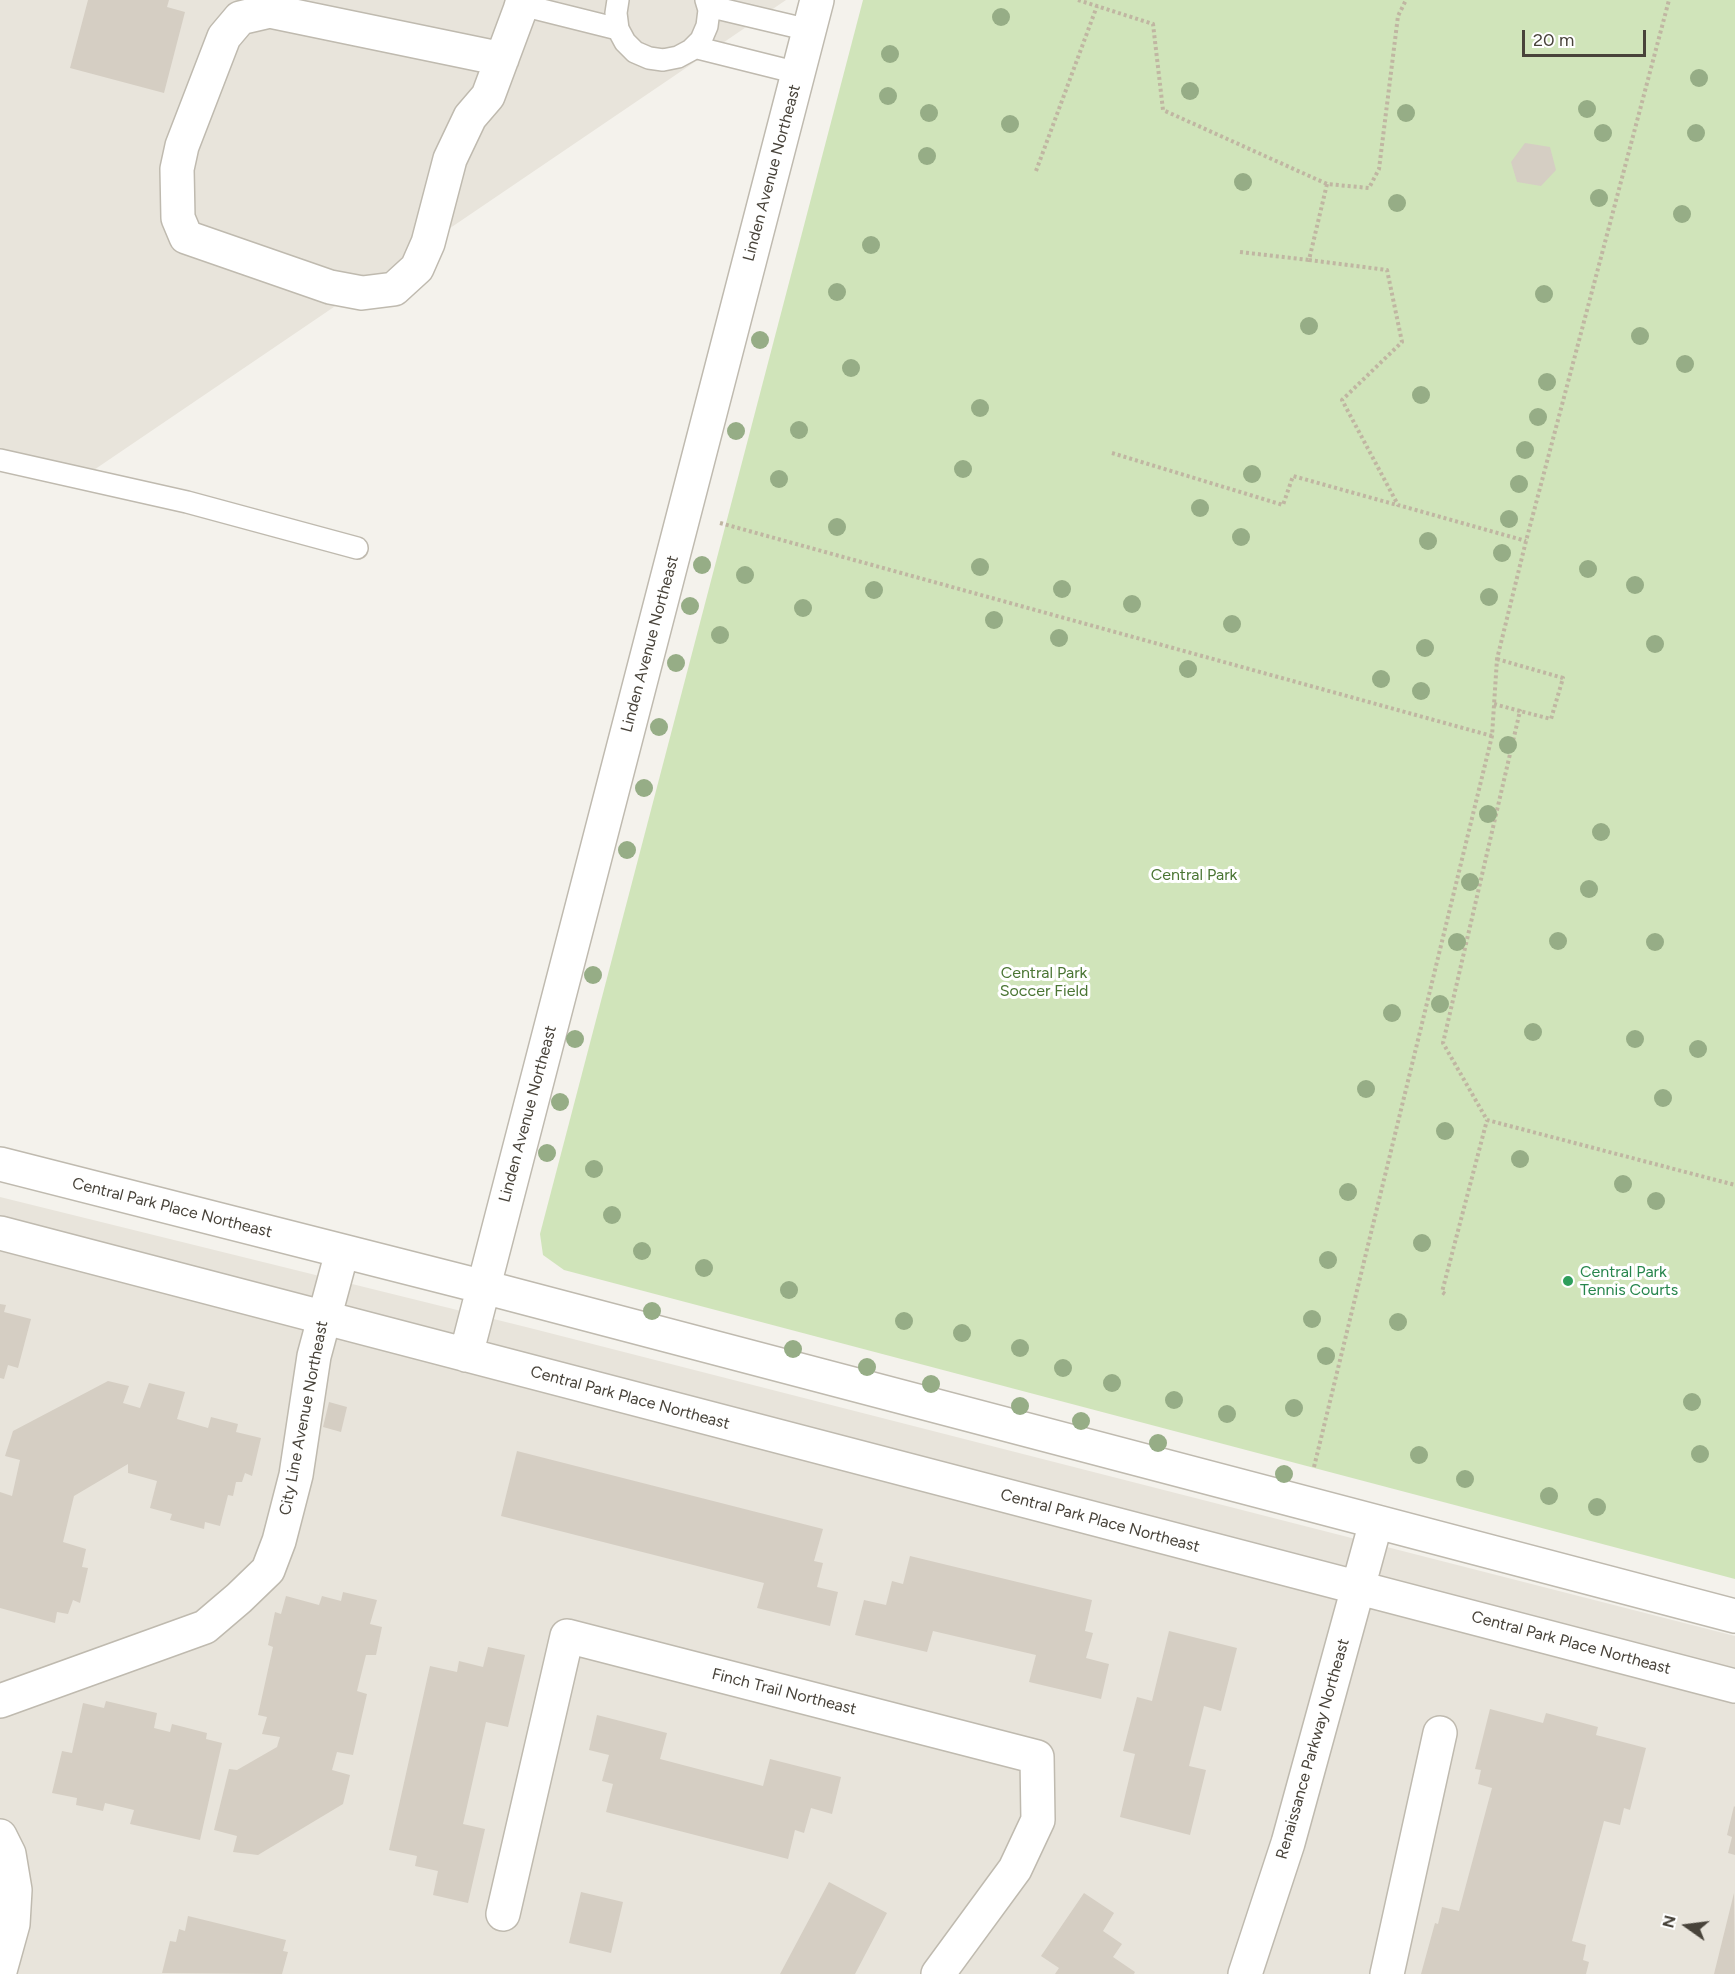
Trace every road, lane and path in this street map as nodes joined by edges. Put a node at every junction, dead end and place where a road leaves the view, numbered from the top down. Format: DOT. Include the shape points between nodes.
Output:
graph roads {
  1 [pos="618,0"];
  2 [pos="1078,0"];
  3 [pos="1406,0"];
  4 [pos="1669,0"];
  5 [pos="522,2"];
  6 [pos="707,3"];
  7 [pos="1097,6"];
  8 [pos="286,7"];
  9 [pos="813,15"];
  10 [pos="618,29"];
  11 [pos="694,47"];
  12 [pos="502,59"];
  13 [pos="798,74"];
  14 [pos="1036,171"];
  15 [pos="1327,184"];
  16 [pos="1240,252"];
  17 [pos="1309,260"];
  18 [pos="1113,453"];
  19 [pos="0,460"];
  20 [pos="1398,505"];
  21 [pos="717,522"];
  22 [pos="1526,541"];
  23 [pos="357,548"];
  24 [pos="1497,659"];
  25 [pos="1494,704"];
  26 [pos="1520,711"];
  27 [pos="1492,736"];
  28 [pos="1487,1119"];
  29 [pos="0,1164"];
  30 [pos="1735,1185"];
  31 [pos="0,1233"];
  32 [pos="342,1252"];
  33 [pos="484,1287"];
  34 [pos="1446,1294"];
  35 [pos="324,1317"];
  36 [pos="466,1355"];
  37 [pos="1313,1470"];
  38 [pos="1376,1522"];
  39 [pos="1358,1587"];
  40 [pos="1735,1616"];
  41 [pos="1735,1686"];
  42 [pos="0,1701"];
  43 [pos="1440,1732"];
  44 [pos="0,1836"];
  45 [pos="503,1914"];
  46 [pos="0,1971"];
  47 [pos="938,1974"];
  48 [pos="1245,1974"];
  49 [pos="1387,1974"];
  1 -- 10 [label="lane"];
  2 -- 7 [label="path"];
  3 -- 15 [label="path" via="1398,16 1379,170 1369,188"];
  4 -- 22 [label="path"];
  5 -- 10 [label="lane"];
  5 -- 12 [label="street"];
  6 -- 9 [label="lane"];
  6 -- 11 [label="lane" via="707,26"];
  7 -- 14 [label="path"];
  7 -- 15 [label="path" via="1153,24 1163,110"];
  8 -- 12 [label="street"];
  8 -- 12 [label="street" via="240,18 224,37 182,146 177,169 178,218 186,237 330,287 362,293 394,290 417,268 428,243 450,159 470,117 488,96"];
  9 -- 13 [label="street, Linden Avenue Northeast"];
  10 -- 11 [label="lane" via="635,52 649,58 678,57"];
  11 -- 13 [label="lane"];
  13 -- 33 [label="street, Linden Avenue Northeast"];
  15 -- 17 [label="path"];
  16 -- 17 [label="path"];
  17 -- 20 [label="path" via="1387,270 1402,342 1342,400"];
  18 -- 20 [label="path" via="1285,506 1293,476"];
  19 -- 23 [label="lane" via="187,502"];
  20 -- 22 [label="path"];
  21 -- 27 [label="path"];
  22 -- 24 [label="path"];
  24 -- 25 [label="path"];
  24 -- 26 [label="path" via="1563,678 1551,719"];
  25 -- 26 [label="path"];
  25 -- 27 [label="path"];
  26 -- 28 [label="path" via="1443,1042"];
  27 -- 37 [label="path"];
  28 -- 30 [label="path"];
  28 -- 34 [label="path" via="1442,1292"];
  29 -- 32 [label="street, Central Park Place Northeast"];
  31 -- 35 [label="street, Central Park Place Northeast"];
  32 -- 33 [label="street, Central Park Place Northeast"];
  32 -- 35 [label="street, City Line Avenue Northeast"];
  33 -- 36 [label="street"];
  33 -- 38 [label="street, Central Park Place Northeast"];
  35 -- 36 [label="street, Central Park Place Northeast"];
  35 -- 42 [label="street, City Line Avenue Northeast" via="314,1356 296,1475 268,1570 205,1627"];
  36 -- 39 [label="street, Central Park Place Northeast"];
  38 -- 39 [label="street, Renaissance Parkway Northeast"];
  38 -- 40 [label="street, Central Park Place Northeast"];
  39 -- 41 [label="street, Central Park Place Northeast"];
  39 -- 48 [label="street, Renaissance Parkway Northeast" via="1288,1843"];
  43 -- 49 [label="street"];
  44 -- 46 [label="street" via="9,1854 15,1890 13,1923"];
  45 -- 47 [label="street, Finch Trail Northeast" via="567,1636 1037,1757 1038,1820 1015,1869"];
}
